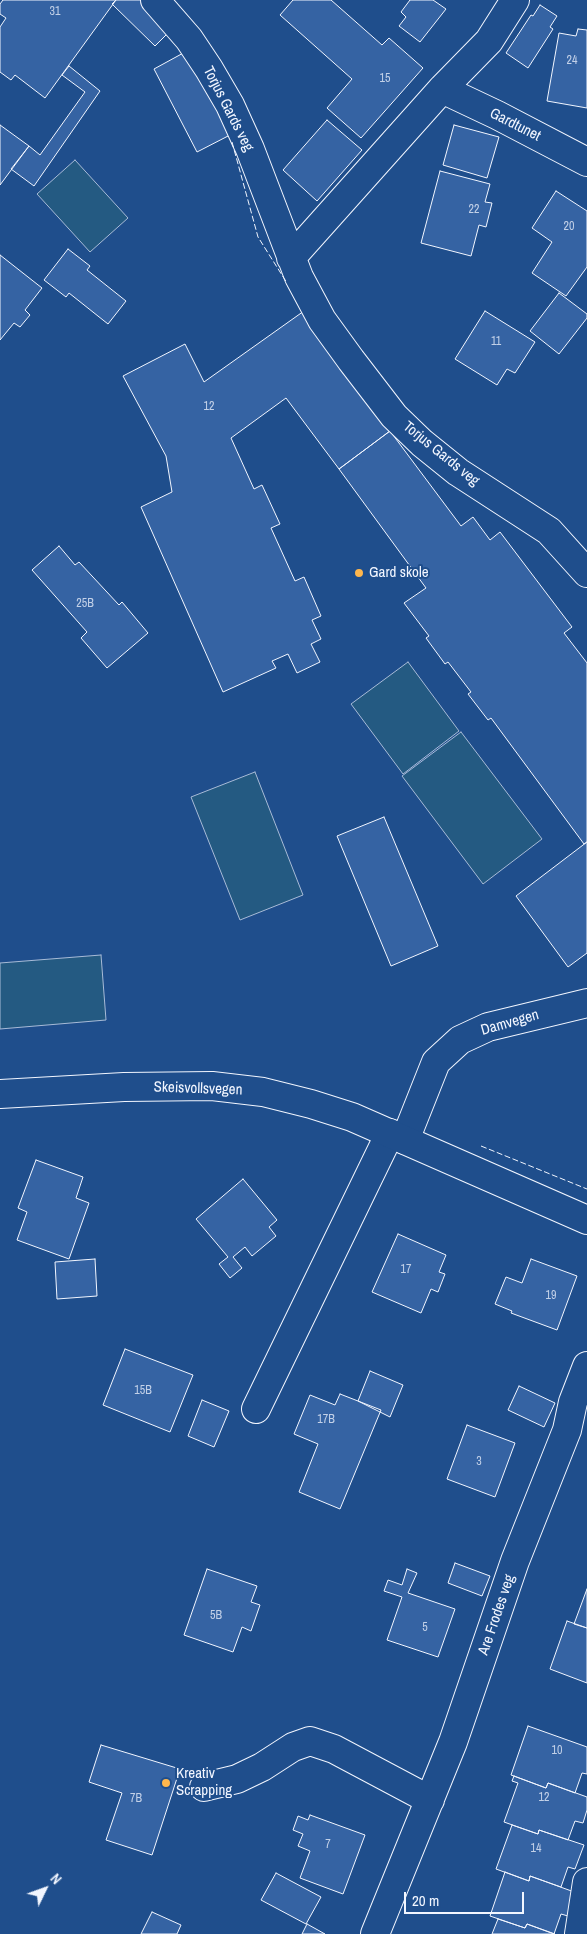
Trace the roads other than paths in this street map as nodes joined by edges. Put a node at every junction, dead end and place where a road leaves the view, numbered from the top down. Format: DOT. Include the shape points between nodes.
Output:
graph roads {
  1 [pos="155,0"];
  2 [pos="516,0"];
  3 [pos="442,89"];
  4 [pos="587,162"];
  5 [pos="291,258"];
  6 [pos="587,573"];
  7 [pos="587,1003"];
  8 [pos="0,1094"];
  9 [pos="398,1137"];
  10 [pos="587,1220"];
  11 [pos="587,1366"];
  12 [pos="256,1409"];
  13 [pos="577,1434"];
  14 [pos="204,1786"];
  15 [pos="430,1800"];
  16 [pos="587,1882"];
  17 [pos="375,1934"];
  18 [pos="578,1934"];
  1 -- 5 [label="street, Torjus Gards veg" via="189,39 230,106 250,149"];
  2 -- 3 [label="street" via="489,41"];
  3 -- 4 [label="street, Gardtunet"];
  3 -- 5 [label="street"];
  5 -- 6 [label="street, Torjus Gards veg" via="322,320 394,416 458,472 549,531"];
  7 -- 9 [label="street, Damvegen" via="488,1028 460,1040 436,1062 429,1084"];
  8 -- 9 [label="street, Skeisvollsvegen" via="212,1086 263,1092 311,1104"];
  9 -- 10 [label="street, Skeisvollsvegen"];
  9 -- 12 [label="street"];
  11 -- 13 [label="street, Are Frodes veg" via="573,1402"];
  13 -- 15 [label="street, Are Frodes veg" via="515,1561"];
  14 -- 15 [label="street" via="237,1779 293,1747 310,1741 334,1749"];
  15 -- 17 [label="street, Are Frodes veg"];
  16 -- 18 [label="street"];
}
